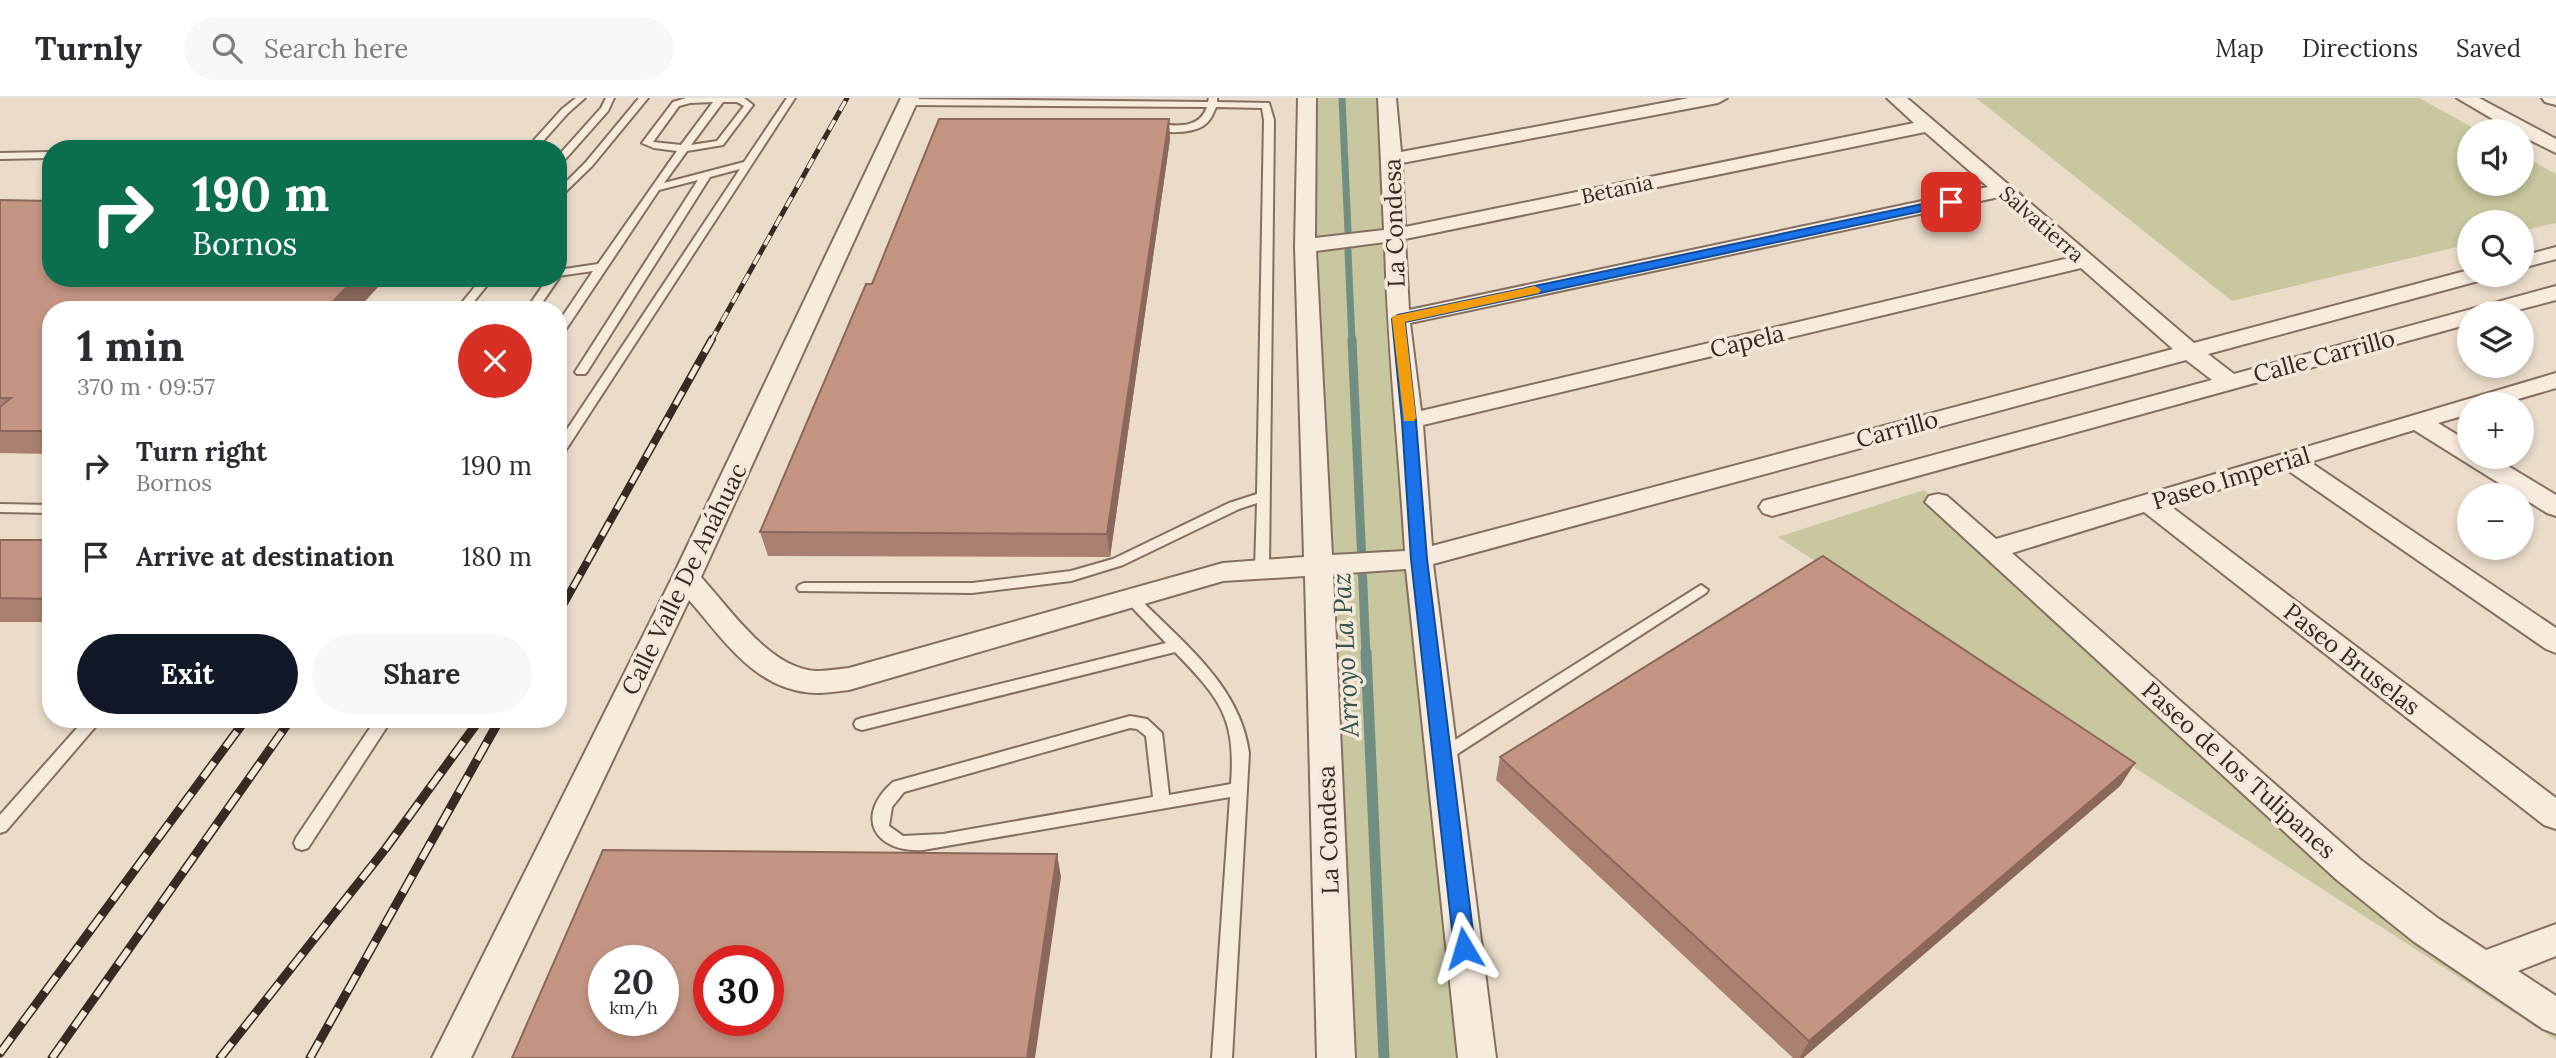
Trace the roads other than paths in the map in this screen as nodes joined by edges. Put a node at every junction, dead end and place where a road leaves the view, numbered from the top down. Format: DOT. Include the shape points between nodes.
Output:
graph roads {
  1 [pos="581,98"];
  2 [pos="610,98"];
  3 [pos="644,98"];
  4 [pos="791,98"];
  5 [pos="1307,98"];
  6 [pos="1387,98"];
  7 [pos="1718,98"];
  8 [pos="1896,98"];
  9 [pos="2466,98"];
  10 [pos="2551,98"];
  11 [pos="720,99"];
  12 [pos="910,100"];
  13 [pos="2556,100"];
  14 [pos="1213,102"];
  15 [pos="1266,102"];
  16 [pos="1928,126"];
  17 [pos="1140,127"];
  18 [pos="539,140"];
  19 [pos="2556,147"];
  20 [pos="684,148"];
  21 [pos="567,153"];
  22 [pos="42,155"];
  23 [pos="0,156"];
  24 [pos="1392,159"];
  25 [pos="567,163"];
  26 [pos="589,164"];
  27 [pos="748,164"];
  28 [pos="706,175"];
  29 [pos="567,187"];
  30 [pos="655,188"];
  31 [pos="2004,191"];
  32 [pos="1394,235"];
  33 [pos="1305,246"];
  34 [pos="2556,253"];
  35 [pos="2534,259"];
  36 [pos="2085,261"];
  37 [pos="602,267"];
  38 [pos="567,272"];
  39 [pos="2457,279"];
  40 [pos="480,287"];
  41 [pos="2556,293"];
  42 [pos="469,301"];
  43 [pos="2526,301"];
  44 [pos="567,319"];
  45 [pos="1398,319"];
  46 [pos="2457,320"];
  47 [pos="2188,350"];
  48 [pos="581,372"];
  49 [pos="2230,382"];
  50 [pos="2550,387"];
  51 [pos="2528,392"];
  52 [pos="2457,410"];
  53 [pos="1409,421"];
  54 [pos="2418,422"];
  55 [pos="567,437"];
  56 [pos="2457,446"];
  57 [pos="2289,460"];
  58 [pos="2495,469"];
  59 [pos="1264,496"];
  60 [pos="1938,502"];
  61 [pos="2148,502"];
  62 [pos="2556,506"];
  63 [pos="1772,507"];
  64 [pos="0,508"];
  65 [pos="42,509"];
  66 [pos="1993,549"];
  67 [pos="1411,561"];
  68 [pos="1325,566"];
  69 [pos="1262,569"];
  70 [pos="686,578"];
  71 [pos="804,588"];
  72 [pos="1701,590"];
  73 [pos="1130,597"];
  74 [pos="2556,642"];
  75 [pos="1176,646"];
  76 [pos="862,724"];
  77 [pos="86,728"];
  78 [pos="378,728"];
  79 [pos="1442,756"];
  80 [pos="1239,789"];
  81 [pos="1162,801"];
  82 [pos="2556,816"];
  83 [pos="0,826"];
  84 [pos="303,843"];
  85 [pos="2556,940"];
  86 [pos="2483,968"];
  87 [pos="2556,1017"];
  88 [pos="451,1058"];
  89 [pos="1222,1058"];
  90 [pos="1336,1058"];
  91 [pos="1477,1058"];
  1 -- 18 [label="lane"];
  2 -- 21 [label="lane"];
  3 -- 26 [label="lane"];
  4 -- 27 [label="lane"];
  5 -- 33 [label="street, La Condesa"];
  6 -- 24 [label="street, La Condesa"];
  7 -- 24 [label="street"];
  8 -- 16 [label="street, Salvatierra"];
  9 -- 19 [label="street"];
  10 -- 13 [label="street"];
  11 -- 20 [label="lane"];
  11 -- 20 [label="lane" via="739,99 749,105 720,143"];
  11 -- 20 [label="lane" via="676,104 648,141 653,146"];
  12 -- 14 [label="lane"];
  12 -- 70 [label="street, Calle Valle De Anáhuac"];
  14 -- 15 [label="lane"];
  14 -- 17 [label="lane" via="1208,119 1194,127"];
  15 -- 59 [label="lane"];
  16 -- 31 [label="street, Salvatierra"];
  16 -- 32 [label="street, Betania"];
  20 -- 30 [label="lane"];
  22 -- 23 [label="lane"];
  24 -- 32 [label="street, La Condesa"];
  25 -- 26 [label="lane"];
  26 -- 29 [label="lane"];
  27 -- 28 [label="lane"];
  27 -- 55 [label="lane"];
  28 -- 30 [label="lane"];
  28 -- 48 [label="lane"];
  30 -- 37 [label="lane"];
  31 -- 36 [label="street, Salvatierra"];
  31 -- 45 [label="street"];
  32 -- 33 [label="street, Betania"];
  32 -- 45 [label="street, La Condesa"];
  33 -- 68 [label="street, La Condesa"];
  34 -- 35 [label="street"];
  36 -- 47 [label="street, Salvatierra"];
  36 -- 53 [label="street, Capela"];
  37 -- 38 [label="lane"];
  37 -- 44 [label="lane"];
  39 -- 47 [label="street, Carrillo"];
  40 -- 42 [label="lane"];
  41 -- 43 [label="street"];
  45 -- 53 [label="street, La Condesa"];
  46 -- 49 [label="street, Calle Carrillo"];
  47 -- 49 [label="street, Calle Carrillo"];
  47 -- 67 [label="street, Carrillo"];
  49 -- 63 [label="street"];
  50 -- 51 [label="street"];
  52 -- 54 [label="street, Paseo Imperial"];
  53 -- 67 [label="street, La Condesa"];
  54 -- 56 [label="street"];
  54 -- 57 [label="street, Paseo Imperial"];
  57 -- 61 [label="street, Paseo Imperial"];
  57 -- 74 [label="street"];
  58 -- 62 [label="street"];
  59 -- 69 [label="lane"];
  59 -- 71 [label="lane" via="1118,562 1071,576 972,588"];
  60 -- 66 [label="street, Paseo de los Tulipanes"];
  61 -- 66 [label="street, Paseo Imperial"];
  61 -- 82 [label="street, Paseo Bruselas"];
  64 -- 65 [label="lane"];
  66 -- 86 [label="street, Paseo de los Tulipanes" via="2350,870"];
  67 -- 68 [label="street, Carrillo"];
  67 -- 79 [label="street, La Condesa"];
  68 -- 69 [label="street, Carrillo"];
  68 -- 90 [label="street, La Condesa"];
  69 -- 73 [label="street, Carrillo" via="1223,572"];
  70 -- 73 [label="street, Carrillo" via="761,662 785,675 815,682 849,679"];
  70 -- 88 [label="street, Calle Valle De Anáhuac"];
  72 -- 79 [label="lane"];
  73 -- 75 [label="lane"];
  75 -- 76 [label="lane"];
  75 -- 80 [label="lane" via="1213,686 1238,729"];
  77 -- 83 [label="lane"];
  78 -- 84 [label="lane"];
  79 -- 91 [label="street, La Condesa"];
  80 -- 81 [label="lane"];
  80 -- 89 [label="lane"];
  81 -- 81 [label="lane" via="923,843 892,839 881,821 887,796 900,787 1130,722 1141,723 1154,733"];
  85 -- 86 [label="street"];
  86 -- 87 [label="street, Paseo de los Tulipanes"];
}
